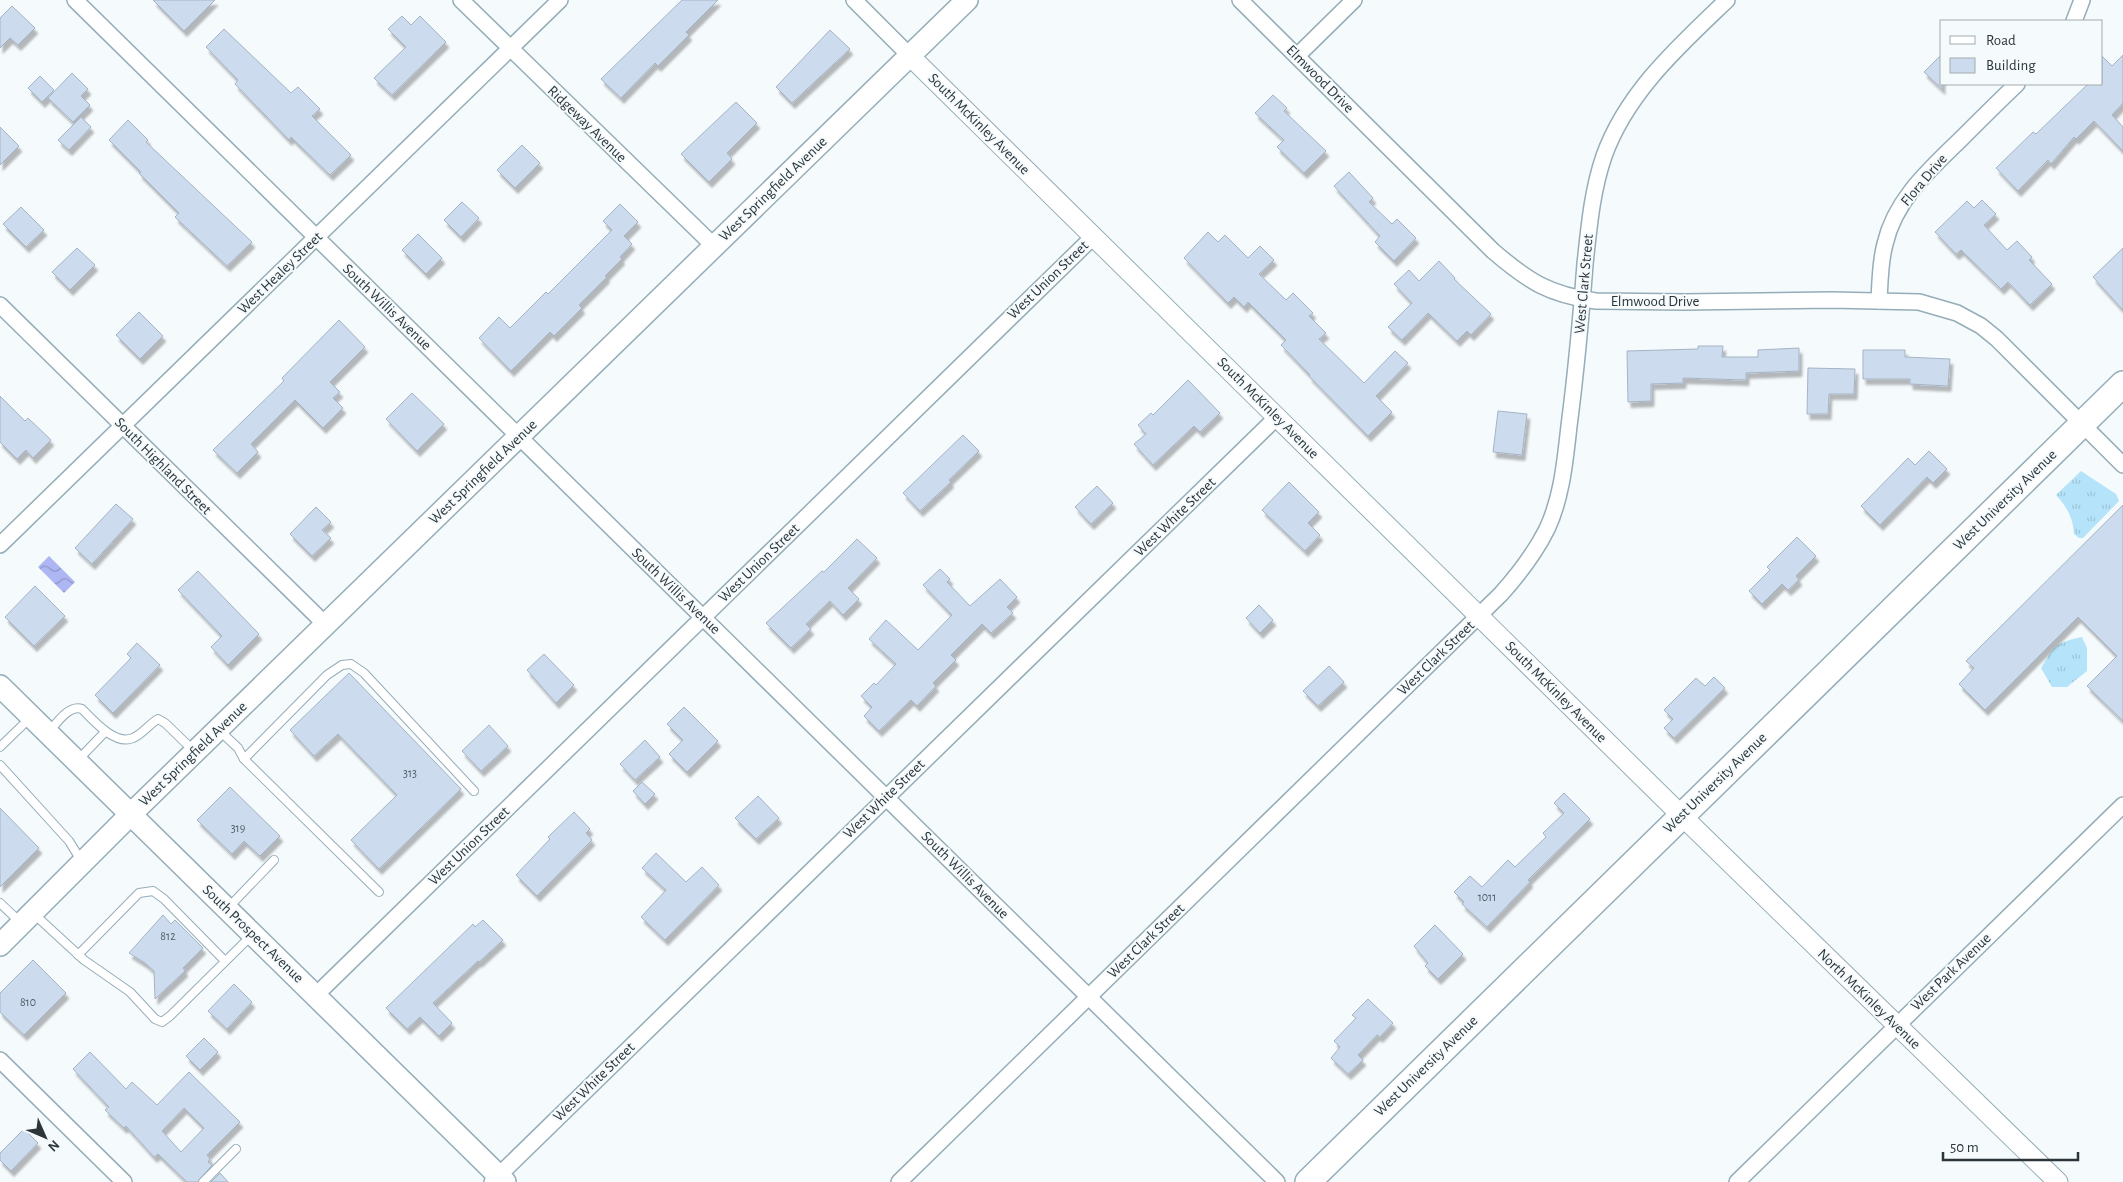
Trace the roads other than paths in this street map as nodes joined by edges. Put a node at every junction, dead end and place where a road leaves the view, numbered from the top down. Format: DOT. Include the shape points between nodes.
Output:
graph roads {
  1 [pos="75,0"];
  2 [pos="461,0"];
  3 [pos="560,0"];
  4 [pos="854,0"];
  5 [pos="967,0"];
  6 [pos="1240,0"];
  7 [pos="1354,0"];
  8 [pos="1727,0"];
  9 [pos="2082,0"];
  10 [pos="2074,20"];
  11 [pos="510,49"];
  12 [pos="910,56"];
  13 [pos="1297,56"];
  14 [pos="2016,85"];
  15 [pos="1094,236"];
  16 [pos="316,238"];
  17 [pos="714,246"];
  18 [pos="1582,299"];
  19 [pos="1879,301"];
  20 [pos="0,305"];
  21 [pos="2123,384"];
  22 [pos="1277,417"];
  23 [pos="2082,424"];
  24 [pos="122,426"];
  25 [pos="519,437"];
  26 [pos="2123,465"];
  27 [pos="0,545"];
  28 [pos="1479,616"];
  29 [pos="703,617"];
  30 [pos="326,625"];
  31 [pos="0,686"];
  32 [pos="31,717"];
  33 [pos="219,730"];
  34 [pos="105,732"];
  35 [pos="48,733"];
  36 [pos="0,747"];
  37 [pos="195,752"];
  38 [pos="244,759"];
  39 [pos="76,761"];
  40 [pos="0,765"];
  41 [pos="474,791"];
  42 [pos="886,797"];
  43 [pos="2123,805"];
  44 [pos="130,815"];
  45 [pos="1682,816"];
  46 [pos="274,860"];
  47 [pos="83,864"];
  48 [pos="379,892"];
  49 [pos="0,903"];
  50 [pos="227,909"];
  51 [pos="27,918"];
  52 [pos="253,934"];
  53 [pos="0,945"];
  54 [pos="78,955"];
  55 [pos="225,961"];
  56 [pos="316,995"];
  57 [pos="1089,997"];
  58 [pos="1896,1026"];
  59 [pos="0,1060"];
  60 [pos="236,1150"];
  61 [pos="498,1180"];
  62 [pos="124,1182"];
  63 [pos="203,1182"];
  64 [pos="899,1182"];
  65 [pos="1277,1182"];
  66 [pos="1308,1182"];
  67 [pos="1737,1182"];
  68 [pos="2058,1182"];
  1 -- 16 [label="street, South Willis Avenue"];
  2 -- 11 [label="street, Ridgeway Avenue"];
  3 -- 11 [label="street, West Healey Street"];
  4 -- 12 [label="street, South McKinley Avenue"];
  5 -- 12 [label="main road, West Springfield Avenue"];
  6 -- 13 [label="street, Elmwood Drive"];
  7 -- 13 [label="street"];
  8 -- 18 [label="street, West Clark Street" via="1654,73 1618,125 1604,155 1594,190"];
  9 -- 10 [label="street"];
  11 -- 16 [label="street, West Healey Street"];
  11 -- 17 [label="street, Ridgeway Avenue"];
  12 -- 15 [label="street, South McKinley Avenue"];
  12 -- 17 [label="main road, West Springfield Avenue"];
  13 -- 18 [label="street, Elmwood Drive" via="1516,271 1538,286"];
  14 -- 19 [label="street, Flora Drive" via="1926,173 1908,195 1893,220 1885,243"];
  15 -- 22 [label="street, South McKinley Avenue"];
  15 -- 29 [label="street, West Union Street"];
  16 -- 24 [label="street, West Healey Street"];
  16 -- 25 [label="street, South Willis Avenue"];
  17 -- 25 [label="main road, West Springfield Avenue"];
  18 -- 19 [label="street, Elmwood Drive"];
  18 -- 28 [label="street, West Clark Street" via="1563,473 1556,504 1531,558"];
  19 -- 23 [label="street, Elmwood Drive" via="1932,305 1981,326"];
  20 -- 24 [label="street, South Highland Street"];
  21 -- 23 [label="main road, West University Avenue"];
  22 -- 28 [label="street, South McKinley Avenue"];
  22 -- 42 [label="street, West White Street"];
  23 -- 26 [label="street, Elmwood Drive"];
  23 -- 45 [label="main road, West University Avenue"];
  24 -- 27 [label="street, West Healey Street"];
  24 -- 30 [label="street, South Highland Street"];
  25 -- 29 [label="street, South Willis Avenue"];
  25 -- 30 [label="main road, West Springfield Avenue"];
  28 -- 45 [label="street, South McKinley Avenue"];
  28 -- 57 [label="street, West Clark Street"];
  29 -- 42 [label="street, South Willis Avenue"];
  29 -- 56 [label="street, West Union Street"];
  30 -- 33 [label="main road, West Springfield Avenue"];
  31 -- 32 [label="main road, South Prospect Avenue"];
  32 -- 35 [label="main road, South Prospect Avenue"];
  32 -- 36 [label="lane"];
  33 -- 37 [label="main road, West Springfield Avenue"];
  33 -- 38 [label="lane" via="238,748"];
  34 -- 35 [label="lane" via="77,707"];
  34 -- 37 [label="lane" via="128,740 158,719"];
  34 -- 39 [label="lane"];
  35 -- 39 [label="main road, South Prospect Avenue"];
  37 -- 44 [label="main road, West Springfield Avenue"];
  38 -- 41 [label="lane" via="328,675 342,665 351,664 364,673"];
  38 -- 48 [label="lane"];
  39 -- 44 [label="main road, South Prospect Avenue"];
  40 -- 47 [label="lane" via="69,841"];
  42 -- 57 [label="street, South Willis Avenue"];
  42 -- 61 [label="street, West White Street"];
  43 -- 58 [label="street, West Park Avenue"];
  44 -- 47 [label="main road, West Springfield Avenue"];
  44 -- 50 [label="main road, South Prospect Avenue"];
  45 -- 58 [label="street, North McKinley Avenue"];
  45 -- 66 [label="main road, West University Avenue"];
  46 -- 50 [label="lane"];
  47 -- 51 [label="main road, West Springfield Avenue"];
  49 -- 51 [label="lane"];
  50 -- 52 [label="main road, South Prospect Avenue"];
  51 -- 53 [label="main road, West Springfield Avenue"];
  51 -- 54 [label="lane"];
  52 -- 55 [label="lane"];
  52 -- 56 [label="main road, South Prospect Avenue"];
  54 -- 55 [label="lane" via="130,992 162,1022"];
  54 -- 55 [label="lane" via="139,893 153,891"];
  56 -- 61 [label="main road, South Prospect Avenue"];
  57 -- 64 [label="street, West Clark Street"];
  57 -- 65 [label="street, South Willis Avenue"];
  58 -- 67 [label="street, West Park Avenue"];
  58 -- 68 [label="street, North McKinley Avenue"];
  59 -- 62 [label="street"];
  60 -- 63 [label="lane"];
}
